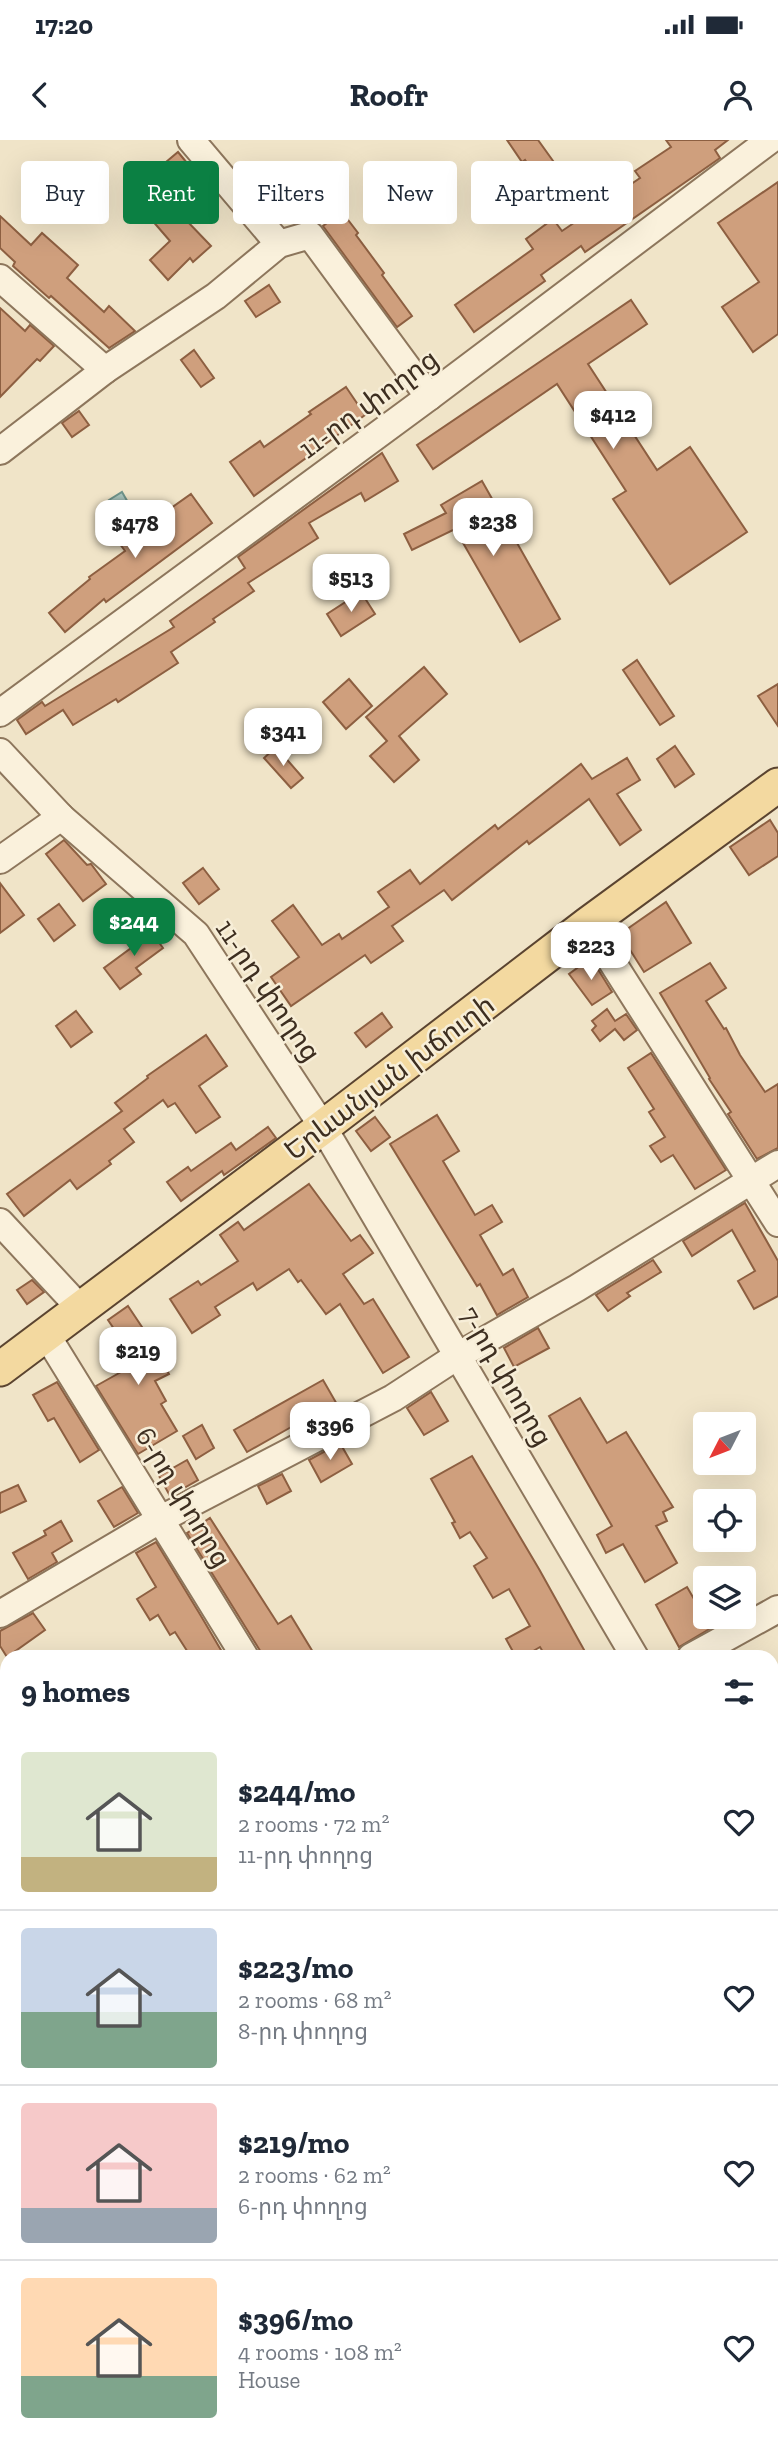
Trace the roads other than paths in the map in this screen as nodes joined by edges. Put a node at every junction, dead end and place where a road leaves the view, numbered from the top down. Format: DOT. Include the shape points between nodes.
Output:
graph roads {
  1 [pos="191,140"];
  2 [pos="770,140"];
  3 [pos="279,244"];
  4 [pos="0,278"];
  5 [pos="105,370"];
  6 [pos="429,397"];
  7 [pos="0,451"];
  8 [pos="0,713"];
  9 [pos="0,752"];
  10 [pos="778,785"];
  11 [pos="61,817"];
  12 [pos="0,860"];
  13 [pos="588,924"];
  14 [pos="323,1127"];
  15 [pos="778,1164"];
  16 [pos="752,1180"];
  17 [pos="0,1222"];
  18 [pos="778,1223"];
  19 [pos="80,1308"];
  20 [pos="46,1334"];
  21 [pos="458,1355"];
  22 [pos="0,1369"];
  23 [pos="162,1519"];
  24 [pos="778,1609"];
  25 [pos="0,1614"];
  26 [pos="241,1650"];
  27 [pos="631,1650"];
  28 [pos="704,1650"];
  1 -- 3 [label="street"];
  2 -- 6 [label="street, 11-րդ փողոց"];
  3 -- 5 [label="street" via="216,296"];
  3 -- 6 [label="street" via="310,234"];
  4 -- 5 [label="street"];
  5 -- 7 [label="street"];
  6 -- 8 [label="street, 11-րդ փողոց"];
  9 -- 11 [label="street, 11-րդ փողոց"];
  10 -- 13 [label="main road, Երևանյան խճուղի"];
  11 -- 12 [label="street"];
  11 -- 14 [label="street, 11-րդ փողոց" via="196,934"];
  13 -- 14 [label="main road, Երևանյան խճուղի"];
  13 -- 16 [label="street"];
  14 -- 19 [label="main road, Երևանյան խճուղի"];
  14 -- 21 [label="street, 7-րդ փողոց"];
  15 -- 16 [label="street"];
  16 -- 18 [label="street"];
  16 -- 21 [label="street"];
  17 -- 19 [label="street"];
  19 -- 20 [label="main road, Երևանյան խճուղի"];
  20 -- 22 [label="main road, Երևանյան խճուղի"];
  20 -- 23 [label="street, 6-րդ փողոց"];
  21 -- 23 [label="street" via="393,1398"];
  21 -- 27 [label="street, 7-րդ փողոց"];
  23 -- 25 [label="street"];
  23 -- 26 [label="street, 6-րդ փողոց"];
  24 -- 28 [label="street"];
}
